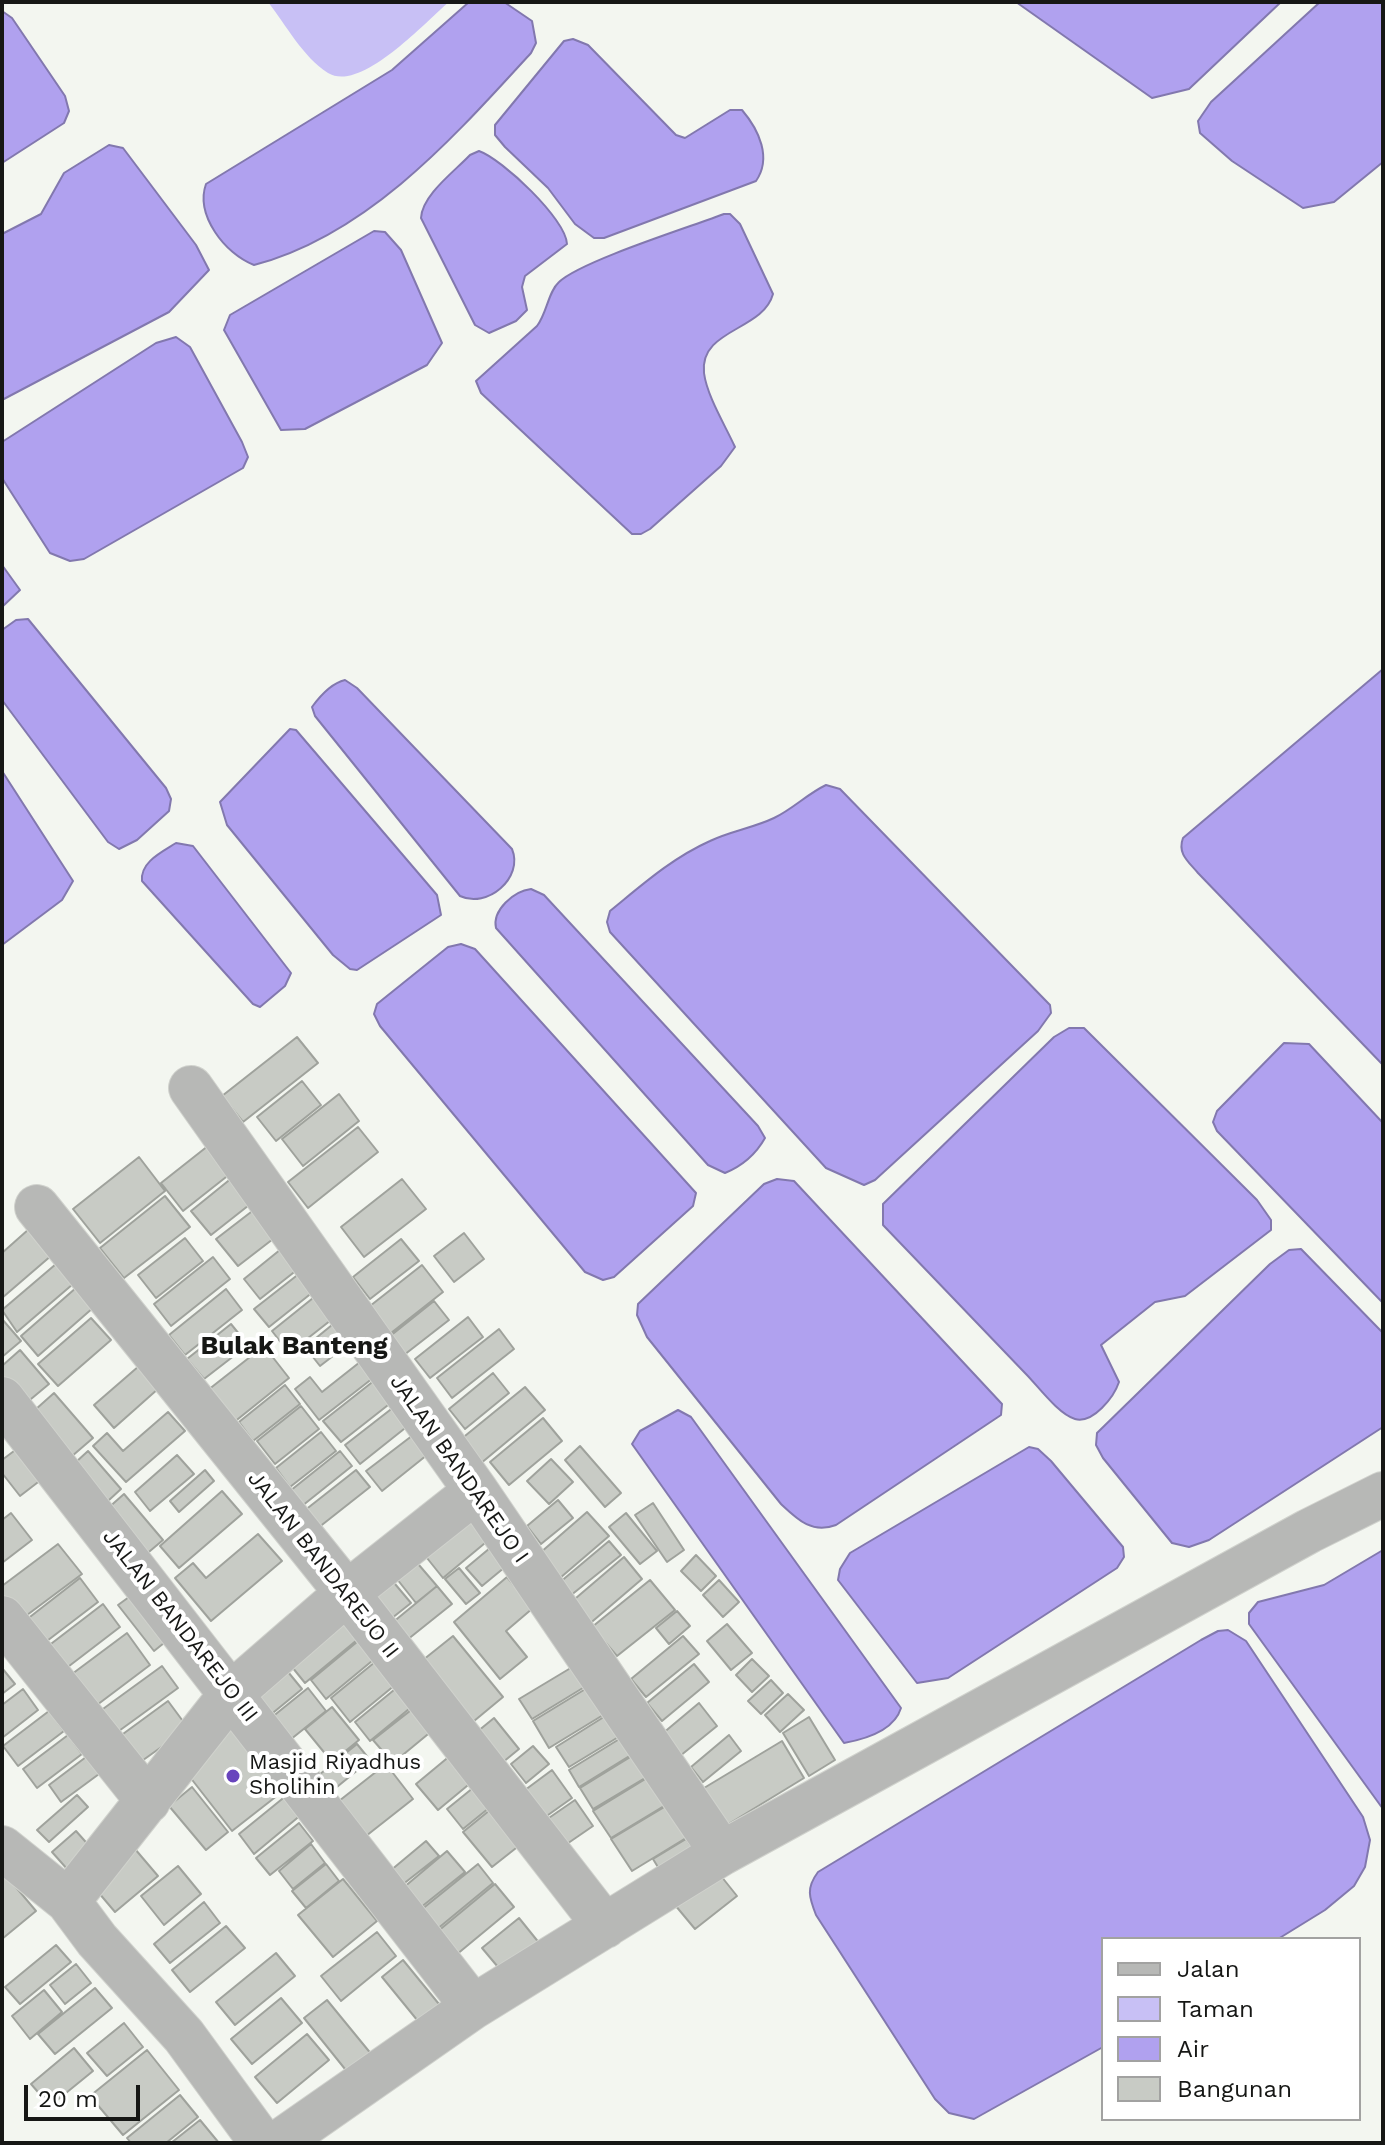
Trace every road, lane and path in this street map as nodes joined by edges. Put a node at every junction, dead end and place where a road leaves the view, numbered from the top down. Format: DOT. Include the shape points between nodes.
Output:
graph roads {
  1 [pos="191,1088"];
  2 [pos="37,1207"];
  3 [pos="2,1399"];
  4 [pos="476,1491"];
  5 [pos="1383,1494"];
  6 [pos="347,1593"];
  7 [pos="2,1618"];
  8 [pos="232,1693"];
  9 [pos="148,1801"];
  10 [pos="2,1848"];
  11 [pos="722,1853"];
  12 [pos="68,1901"];
  13 [pos="605,1926"];
  14 [pos="473,2007"];
  15 [pos="262,2143"];
  16 [pos="278,2143"];
  1 -- 4 [label="street, JALAN BANDAREJO I"];
  2 -- 6 [label="street, JALAN BANDAREJO II"];
  3 -- 8 [label="street, JALAN BANDAREJO III"];
  4 -- 6 [label="street"];
  4 -- 11 [label="street, JALAN BANDAREJO I"];
  5 -- 11 [label="street"];
  6 -- 8 [label="street"];
  6 -- 13 [label="street, JALAN BANDAREJO II"];
  7 -- 9 [label="street"];
  8 -- 9 [label="street"];
  8 -- 14 [label="street, JALAN BANDAREJO III"];
  9 -- 12 [label="street"];
  10 -- 12 [label="street"];
  11 -- 13 [label="street"];
  12 -- 15 [label="street" via="184,2036"];
  13 -- 14 [label="street"];
  14 -- 16 [label="street"];
}
